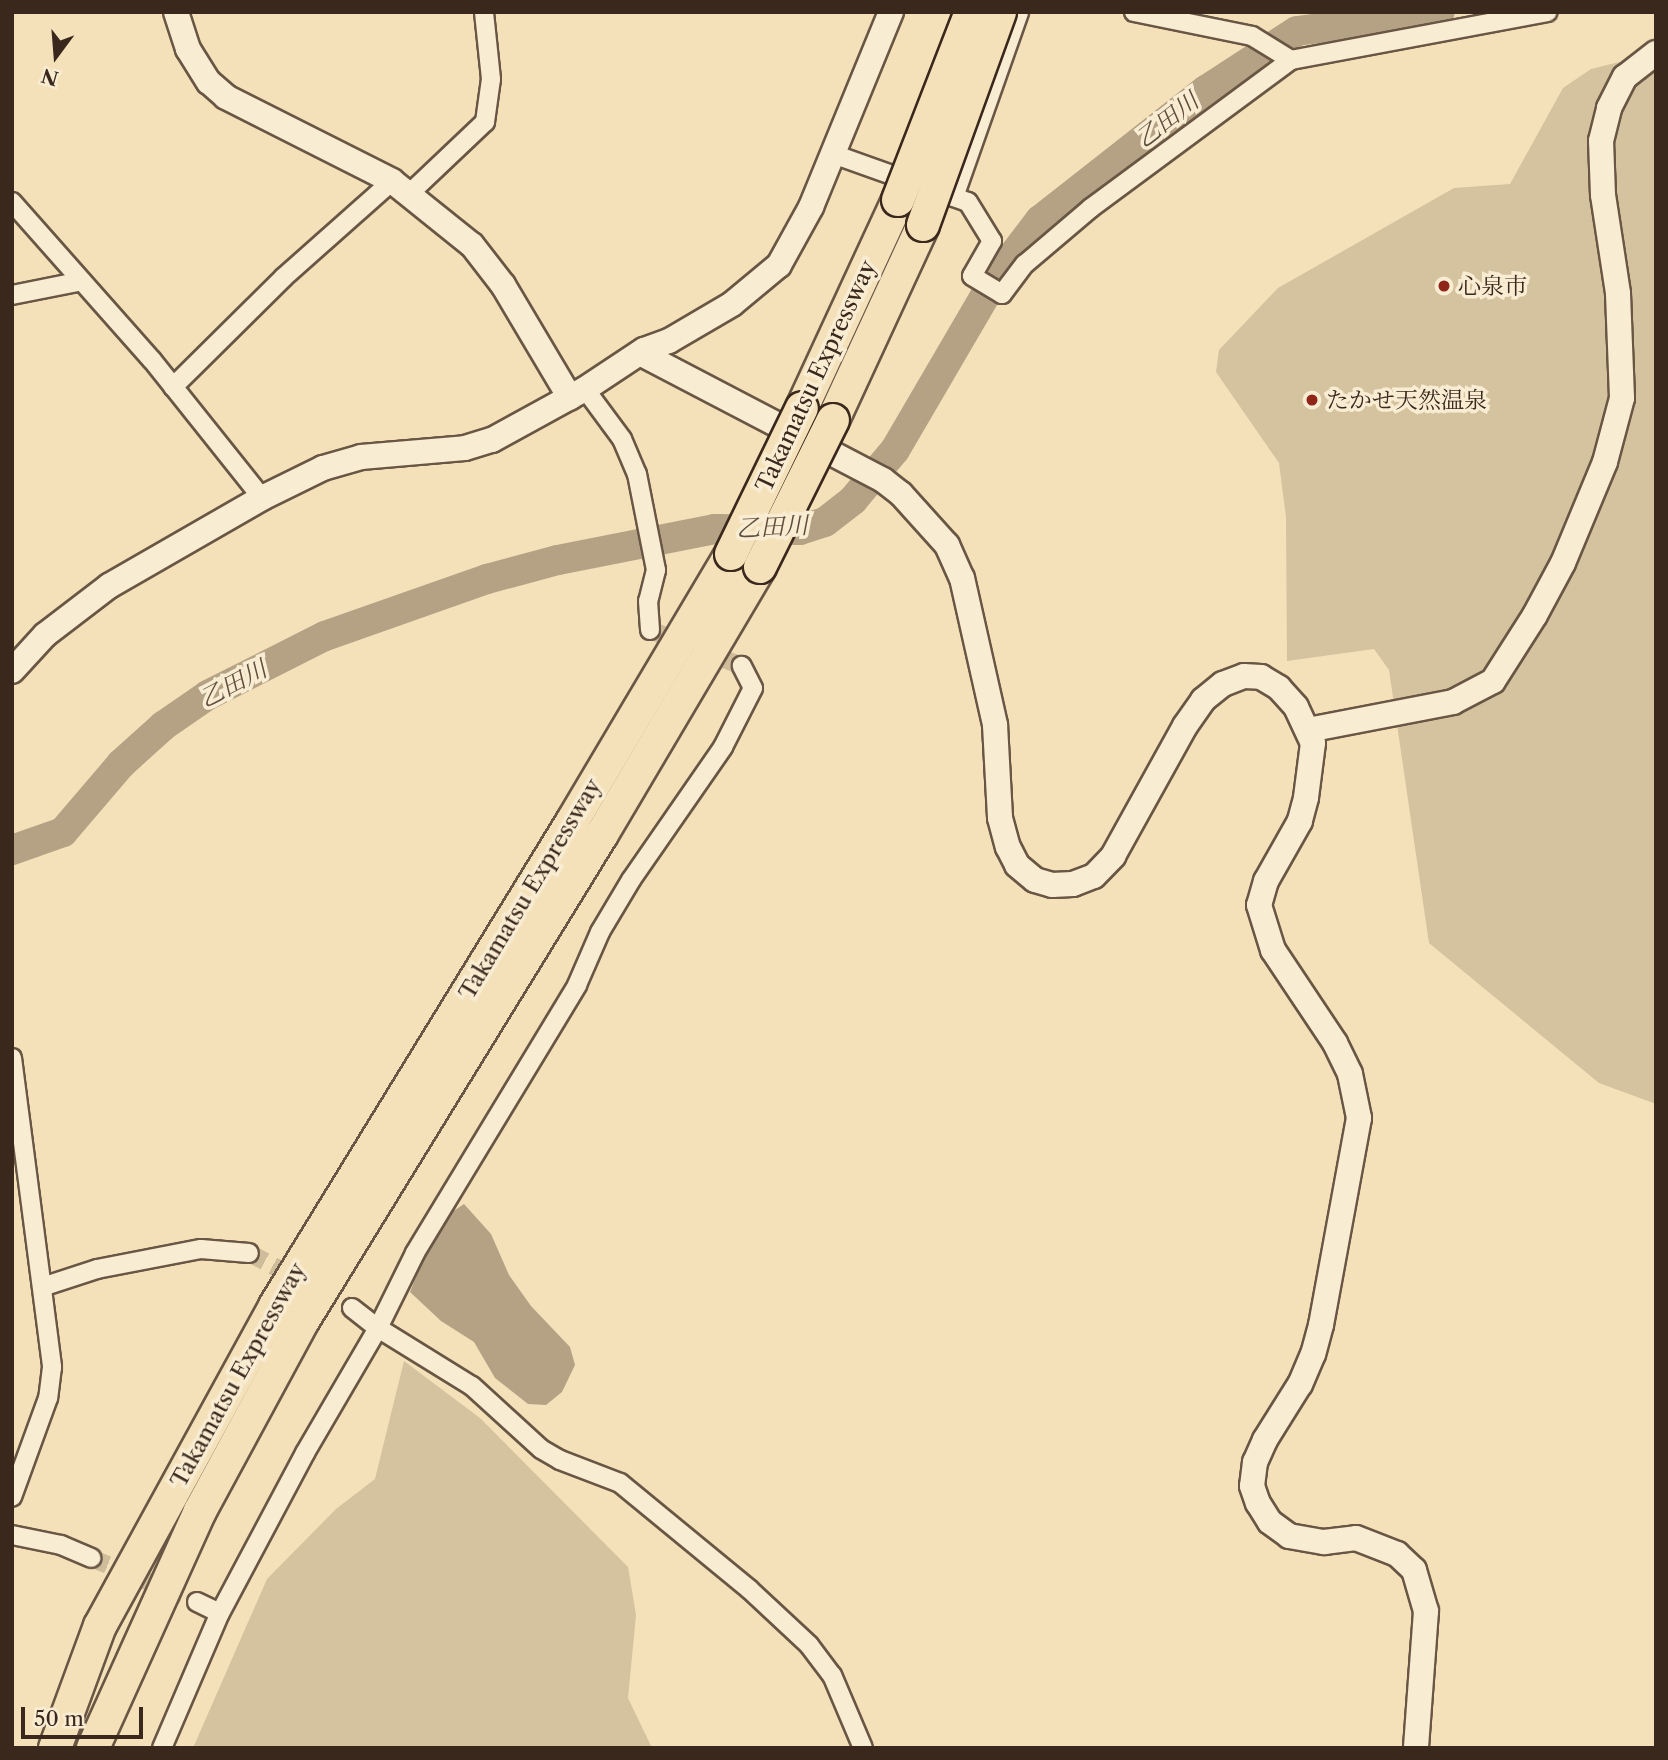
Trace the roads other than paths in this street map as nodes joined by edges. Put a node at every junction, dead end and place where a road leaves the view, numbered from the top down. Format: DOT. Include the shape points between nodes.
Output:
graph roads {
  1 [pos="176,12"];
  2 [pos="484,12"];
  3 [pos="891,12"];
  4 [pos="971,12"];
  5 [pos="1000,12"];
  6 [pos="1020,12"];
  7 [pos="1134,12"];
  8 [pos="1548,12"];
  9 [pos="1656,53"];
  10 [pos="1291,60"];
  11 [pos="833,154"];
  12 [pos="400,188"];
  13 [pos="954,197"];
  14 [pos="12,202"];
  15 [pos="82,281"];
  16 [pos="12,295"];
  17 [pos="640,353"];
  18 [pos="173,387"];
  19 [pos="577,393"];
  20 [pos="262,498"];
  21 [pos="650,629"];
  22 [pos="742,666"];
  23 [pos="12,671"];
  24 [pos="1308,730"];
  25 [pos="12,1058"];
  26 [pos="249,1254"];
  27 [pos="42,1287"];
  28 [pos="352,1308"];
  29 [pos="378,1328"];
  30 [pos="12,1497"];
  31 [pos="12,1535"];
  32 [pos="91,1558"];
  33 [pos="197,1602"];
  34 [pos="220,1613"];
  35 [pos="55,1748"];
  36 [pos="93,1748"];
  37 [pos="162,1748"];
  38 [pos="863,1748"];
  39 [pos="1416,1748"];
  1 -- 12 [label="street" via="188,49 209,82 226,97"];
  2 -- 12 [label="street" via="491,79 485,122"];
  3 -- 11 [label="street"];
  4 -- 35 [label="highway, Takamatsu Expressway, bridge" via="898,200 731,554 275,1306 100,1626"];
  5 -- 36 [label="highway, Takamatsu Expressway, bridge" via="923,225 760,567 304,1319 200,1511"];
  6 -- 13 [label="street"];
  7 -- 10 [label="street" via="1252,36"];
  8 -- 10 [label="street"];
  9 -- 24 [label="street" via="1625,77 1609,108 1601,141 1618,293 1622,398 1605,462 1563,563 1493,681 1453,702"];
  10 -- 13 [label="street" via="1091,208 1025,264 1002,294 972,276 992,241 968,202"];
  11 -- 13 [label="street"];
  11 -- 17 [label="street" via="779,265 722,310"];
  12 -- 18 [label="street" via="284,277"];
  12 -- 19 [label="street" via="472,245"];
  14 -- 15 [label="street"];
  15 -- 16 [label="street"];
  15 -- 18 [label="street"];
  17 -- 19 [label="street"];
  17 -- 24 [label="street" via="884,480 947,545 962,578 995,725 1000,818 1007,847 1017,865 1035,880 1073,884 1094,876 1113,856 1185,726 1223,684 1244,676 1261,677 1296,707"];
  18 -- 20 [label="street"];
  19 -- 20 [label="street" via="492,440 465,448 361,457 323,468"];
  19 -- 21 [label="street" via="622,439 637,474 656,570 648,601"];
  20 -- 23 [label="street" via="109,586 45,635"];
  22 -- 29 [label="street" via="753,688 723,747 600,932 577,985 415,1253"];
  24 -- 39 [label="street" via="1313,743 1300,821 1266,881 1259,905 1271,946 1335,1043 1350,1074 1359,1118 1313,1354 1265,1440 1255,1462 1252,1486 1270,1522 1289,1536 1324,1542 1356,1538 1397,1554 1414,1570 1426,1611"];
  25 -- 27 [label="street"];
  26 -- 27 [label="street" via="201,1249 97,1269"];
  27 -- 30 [label="street" via="52,1367 48,1398"];
  28 -- 29 [label="street"];
  29 -- 34 [label="street"];
  29 -- 38 [label="street" via="472,1386 541,1449 620,1483 749,1589 809,1645 832,1675"];
  31 -- 32 [label="street" via="61,1545"];
  33 -- 34 [label="street"];
  34 -- 37 [label="street"];
}
